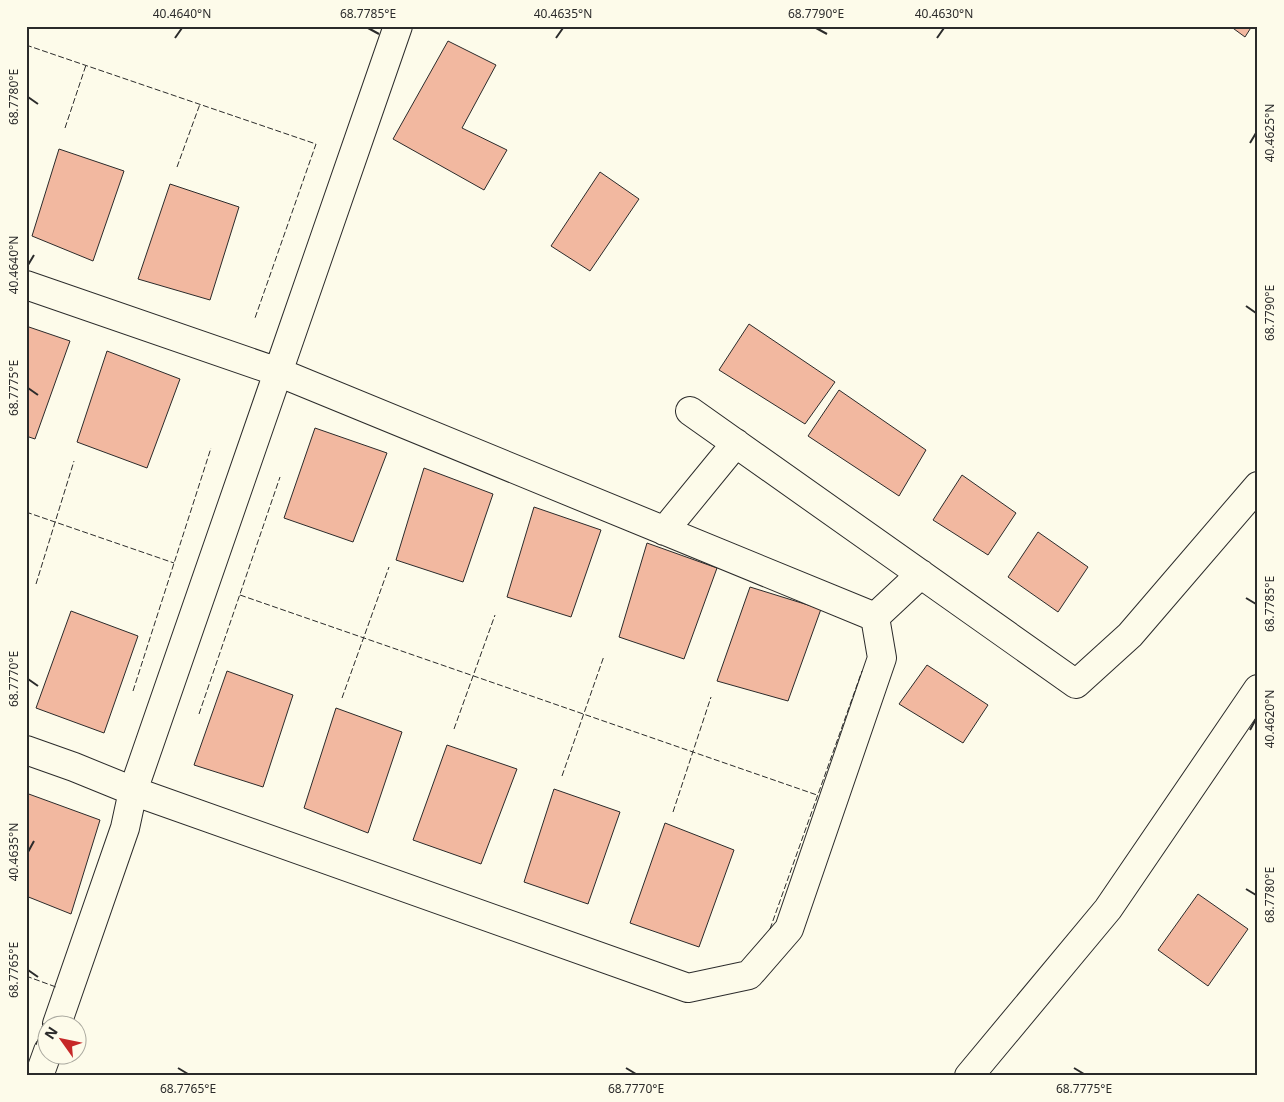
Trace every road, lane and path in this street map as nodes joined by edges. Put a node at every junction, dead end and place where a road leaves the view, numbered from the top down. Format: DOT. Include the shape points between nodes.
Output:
graph roads {
  1 [pos="398,26"];
  2 [pos="26,285"];
  3 [pos="278,372"];
  4 [pos="690,411"];
  5 [pos="736,443"];
  6 [pos="1258,486"];
  7 [pos="664,530"];
  8 [pos="921,574"];
  9 [pos="875,617"];
  10 [pos="1258,689"];
  11 [pos="26,750"];
  12 [pos="133,791"];
  13 [pos="60,1014"];
  14 [pos="43,1064"];
  15 [pos="39,1076"];
  16 [pos="969,1076"];
  1 -- 3 [label="street"];
  2 -- 3 [label="street"];
  3 -- 7 [label="street"];
  3 -- 12 [label="street"];
  4 -- 5 [label="street"];
  5 -- 7 [label="street"];
  5 -- 8 [label="street"];
  6 -- 8 [label="street" via="1130,635 1076,684"];
  7 -- 9 [label="street"];
  8 -- 9 [label="street"];
  9 -- 12 [label="street" via="882,658 789,929 749,975 688,988"];
  10 -- 16 [label="street" via="1108,909"];
  11 -- 12 [label="street"];
  12 -- 13 [label="street" via="125,828"];
  14 -- 15 [label="street"];
}
